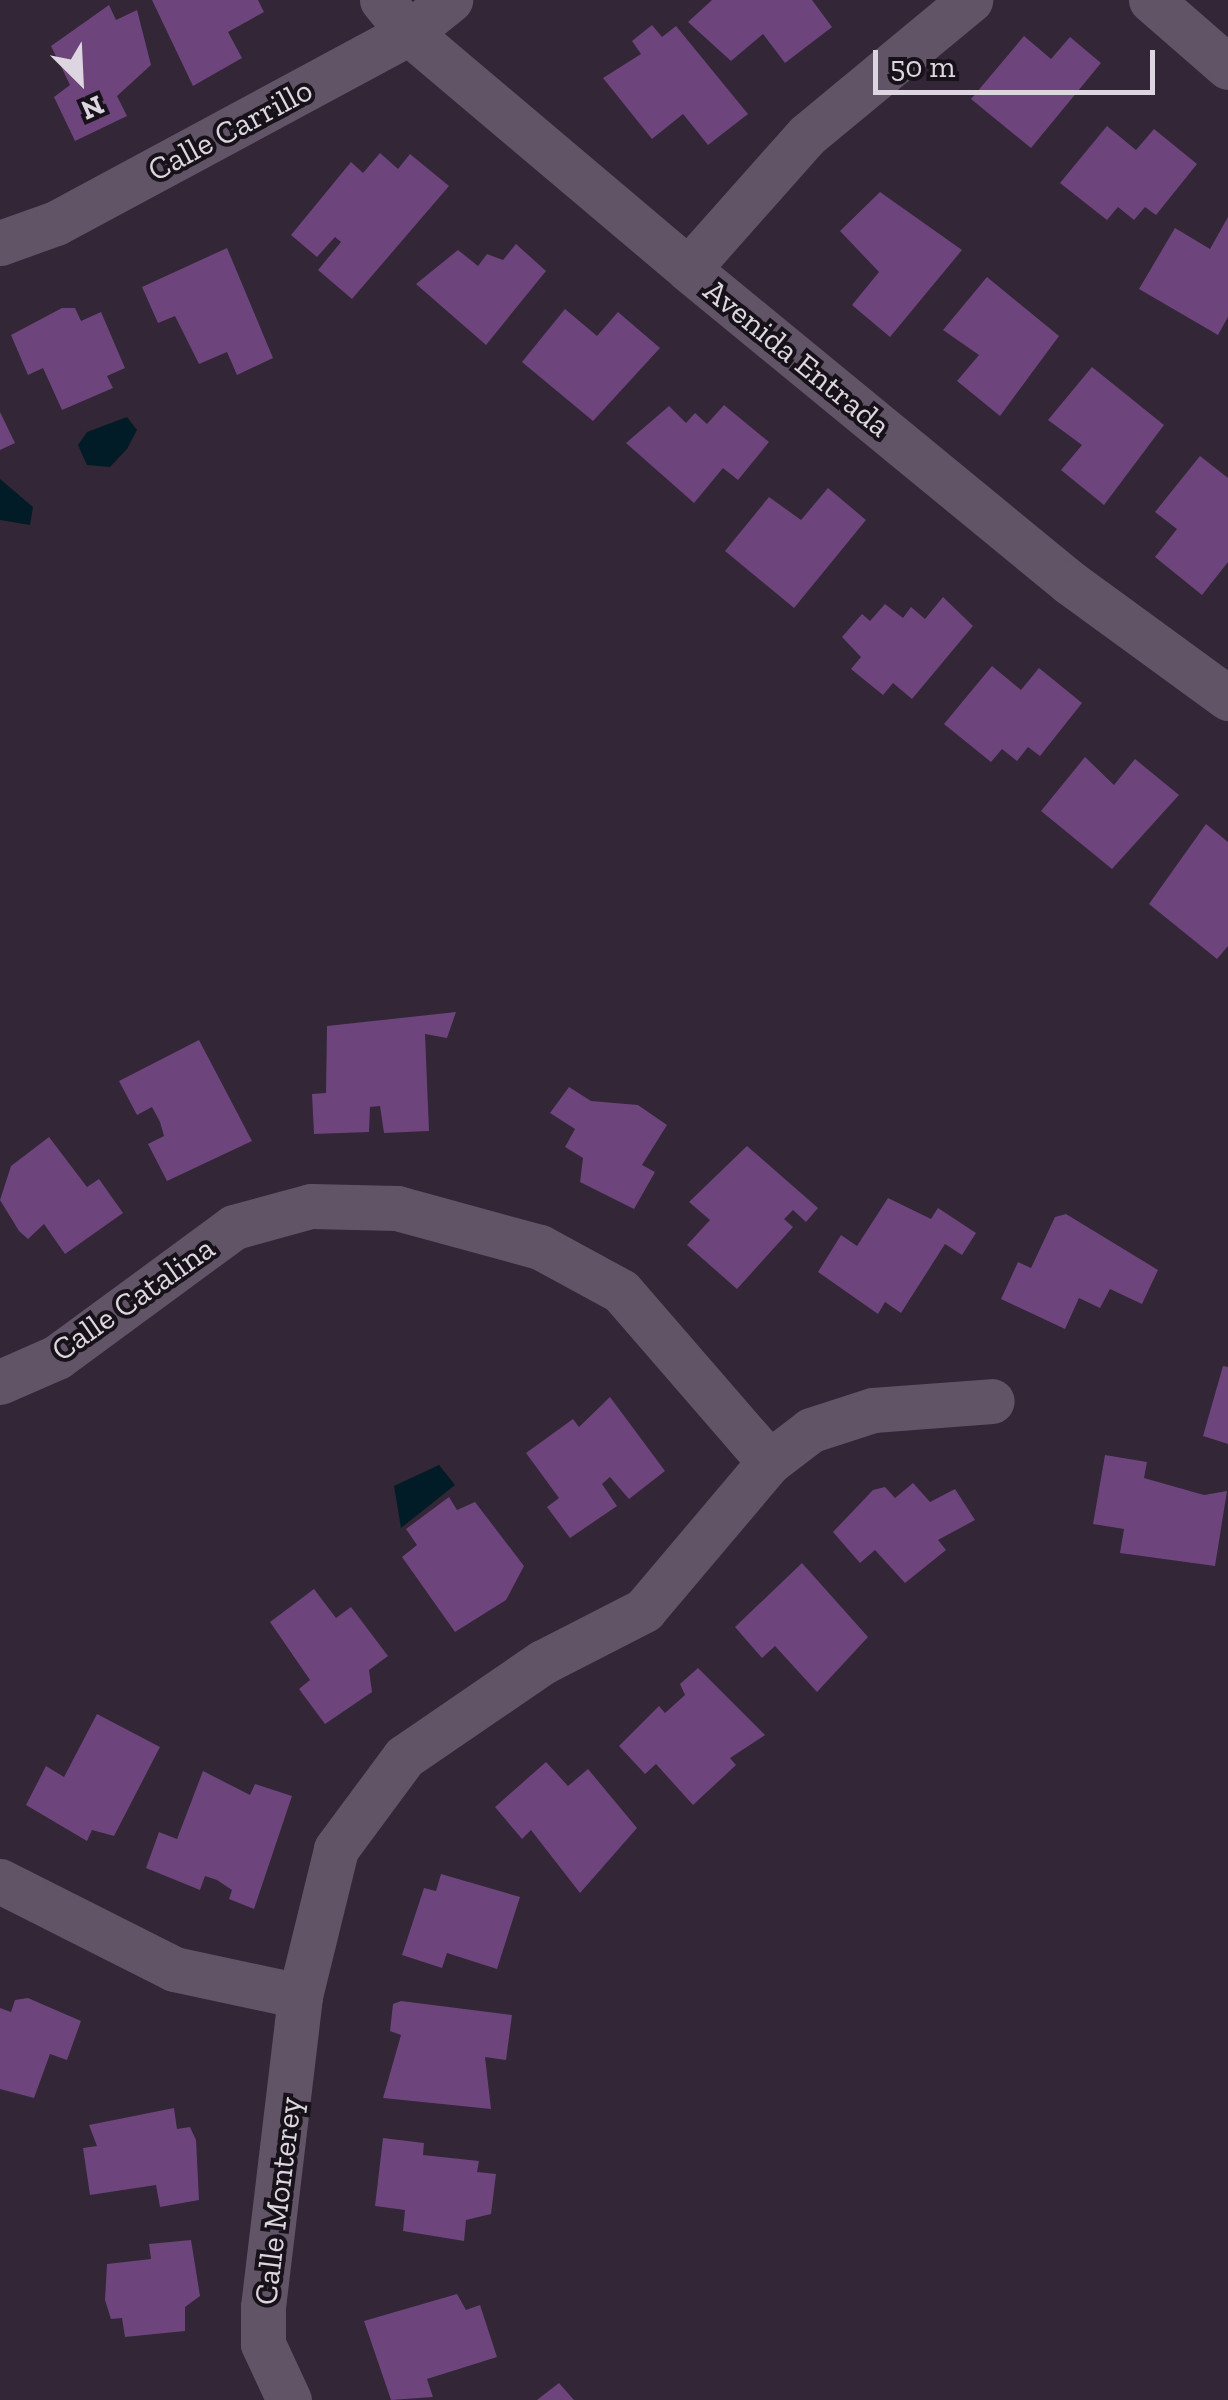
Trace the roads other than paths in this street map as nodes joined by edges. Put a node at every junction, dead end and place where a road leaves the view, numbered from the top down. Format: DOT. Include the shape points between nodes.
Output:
graph roads {
  1 [pos="450,0"];
  2 [pos="970,0"];
  3 [pos="1151,0"];
  4 [pos="396,17"];
  5 [pos="1228,68"];
  6 [pos="0,243"];
  7 [pos="688,269"];
  8 [pos="1228,698"];
  9 [pos="0,1382"];
  10 [pos="992,1401"];
  11 [pos="769,1462"];
  12 [pos="0,1882"];
  13 [pos="300,1996"];
  14 [pos="289,2400"];
  1 -- 4 [label="street, Calle Carrillo"];
  2 -- 7 [label="street" via="807,135"];
  3 -- 5 [label="street"];
  4 -- 6 [label="street, Calle Carrillo" via="56,224"];
  4 -- 7 [label="street, Avenida Entrada"];
  7 -- 8 [label="street, Avenida Entrada" via="1069,582"];
  9 -- 11 [label="street, Calle Catalina" via="57,1357 234,1228 311,1206 397,1208 540,1247 621,1291"];
  10 -- 11 [label="street" via="873,1410 811,1430"];
  11 -- 13 [label="street, Calle Monterey" via="644,1610 446,1724 404,1757 336,1849"];
  12 -- 13 [label="street" via="174,1969"];
  13 -- 14 [label="street, Calle Monterey" via="263,2307 263,2344"];
}
